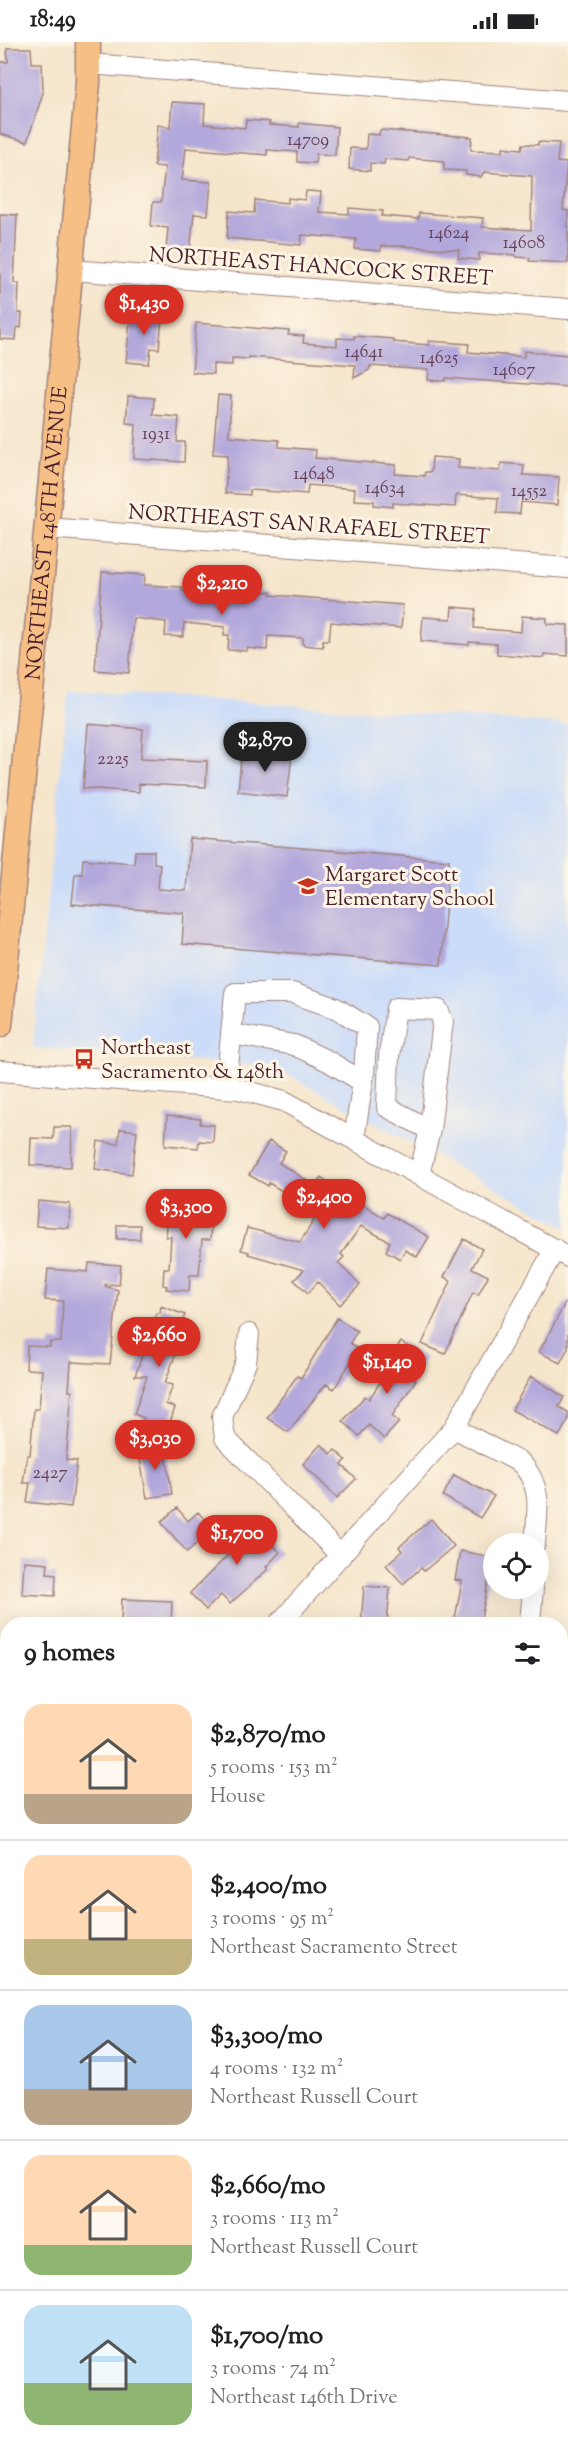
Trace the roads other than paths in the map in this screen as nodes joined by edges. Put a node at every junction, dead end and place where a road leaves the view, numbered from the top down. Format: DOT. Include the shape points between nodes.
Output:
graph roads {
  1 [pos="89,53"];
  2 [pos="568,101"];
  3 [pos="71,270"];
  4 [pos="568,309"];
  5 [pos="47,528"];
  6 [pos="568,568"];
  7 [pos="0,1025"];
  8 [pos="231,1034"];
  9 [pos="0,1071"];
  10 [pos="363,1082"];
  11 [pos="226,1088"];
  12 [pos="430,1130"];
  13 [pos="354,1139"];
  14 [pos="419,1175"];
  15 [pos="561,1253"];
  16 [pos="249,1334"];
  17 [pos="454,1428"];
  18 [pos="536,1533"];
  19 [pos="341,1557"];
  20 [pos="531,1599"];
  21 [pos="285,1617"];
  22 [pos="530,1617"];
  1 -- 2 [label="street"];
  1 -- 3 [label="main road, NORTHEAST 148TH AVENUE"];
  3 -- 4 [label="street, NORTHEAST HANCOCK STREET"];
  3 -- 5 [label="main road, NORTHEAST 148TH AVENUE"];
  5 -- 6 [label="street, NORTHEAST SAN RAFAEL STREET"];
  5 -- 7 [label="main road, NORTHEAST 148TH AVENUE"];
  8 -- 10 [label="street" via="294,1045"];
  8 -- 10 [label="street" via="235,993 292,993 336,1008 367,1027"];
  8 -- 11 [label="street"];
  9 -- 11 [label="street"];
  10 -- 13 [label="street"];
  11 -- 13 [label="street" via="284,1101"];
  12 -- 12 [label="street" via="442,1022 438,1010 396,1008 387,1107"];
  12 -- 14 [label="street"];
  13 -- 14 [label="street"];
  14 -- 15 [label="street"];
  15 -- 17 [label="street"];
  16 -- 19 [label="street" via="246,1363 222,1417 225,1438"];
  17 -- 18 [label="street" via="520,1463 529,1472 538,1500"];
  17 -- 19 [label="street"];
  19 -- 21 [label="street"];
  20 -- 22 [label="street"];
}
